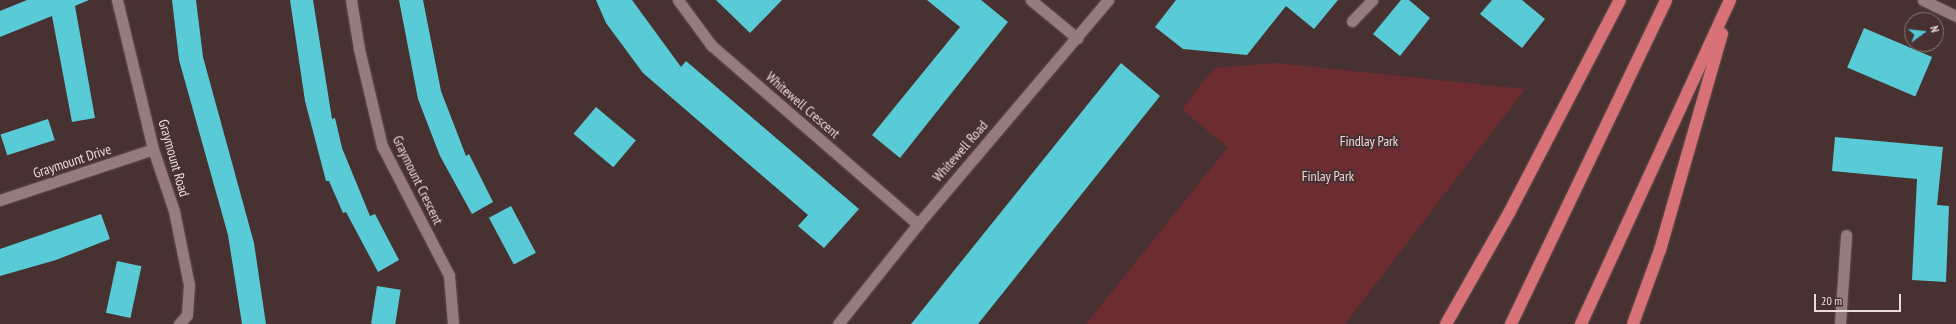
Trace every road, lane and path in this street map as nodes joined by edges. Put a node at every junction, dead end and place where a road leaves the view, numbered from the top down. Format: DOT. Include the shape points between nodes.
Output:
graph roads {
  1 [pos="117,0"];
  2 [pos="351,0"];
  3 [pos="678,0"];
  4 [pos="1031,0"];
  5 [pos="1108,0"];
  6 [pos="1372,0"];
  7 [pos="1620,0"];
  8 [pos="1666,0"];
  9 [pos="1731,0"];
  10 [pos="1923,0"];
  11 [pos="1956,16"];
  12 [pos="1352,21"];
  13 [pos="1077,38"];
  14 [pos="154,149"];
  15 [pos="0,200"];
  16 [pos="918,224"];
  17 [pos="1846,235"];
  18 [pos="179,324"];
  19 [pos="453,324"];
  20 [pos="838,324"];
  21 [pos="1446,324"];
  22 [pos="1511,324"];
  23 [pos="1581,324"];
  24 [pos="1634,324"];
  25 [pos="1840,324"];
  1 -- 14 [label="street, Graymount Road"];
  2 -- 19 [label="street, Graymount Crescent" via="359,49 382,146 449,275"];
  3 -- 16 [label="street, Whitewell Crescent" via="711,45"];
  4 -- 13 [label="street"];
  5 -- 13 [label="street, Whitewell Road"];
  6 -- 12 [label="street"];
  7 -- 21 [label="highway" via="1509,213"];
  8 -- 22 [label="highway"];
  9 -- 23 [label="highway"];
  9 -- 24 [label="highway" via="1660,250"];
  10 -- 11 [label="street"];
  13 -- 16 [label="street, Whitewell Road"];
  14 -- 15 [label="street, Graymount Drive"];
  14 -- 18 [label="street, Graymount Road" via="174,211 189,285 187,315"];
  16 -- 20 [label="street, Whitewell Road"];
  17 -- 25 [label="street"];
}
